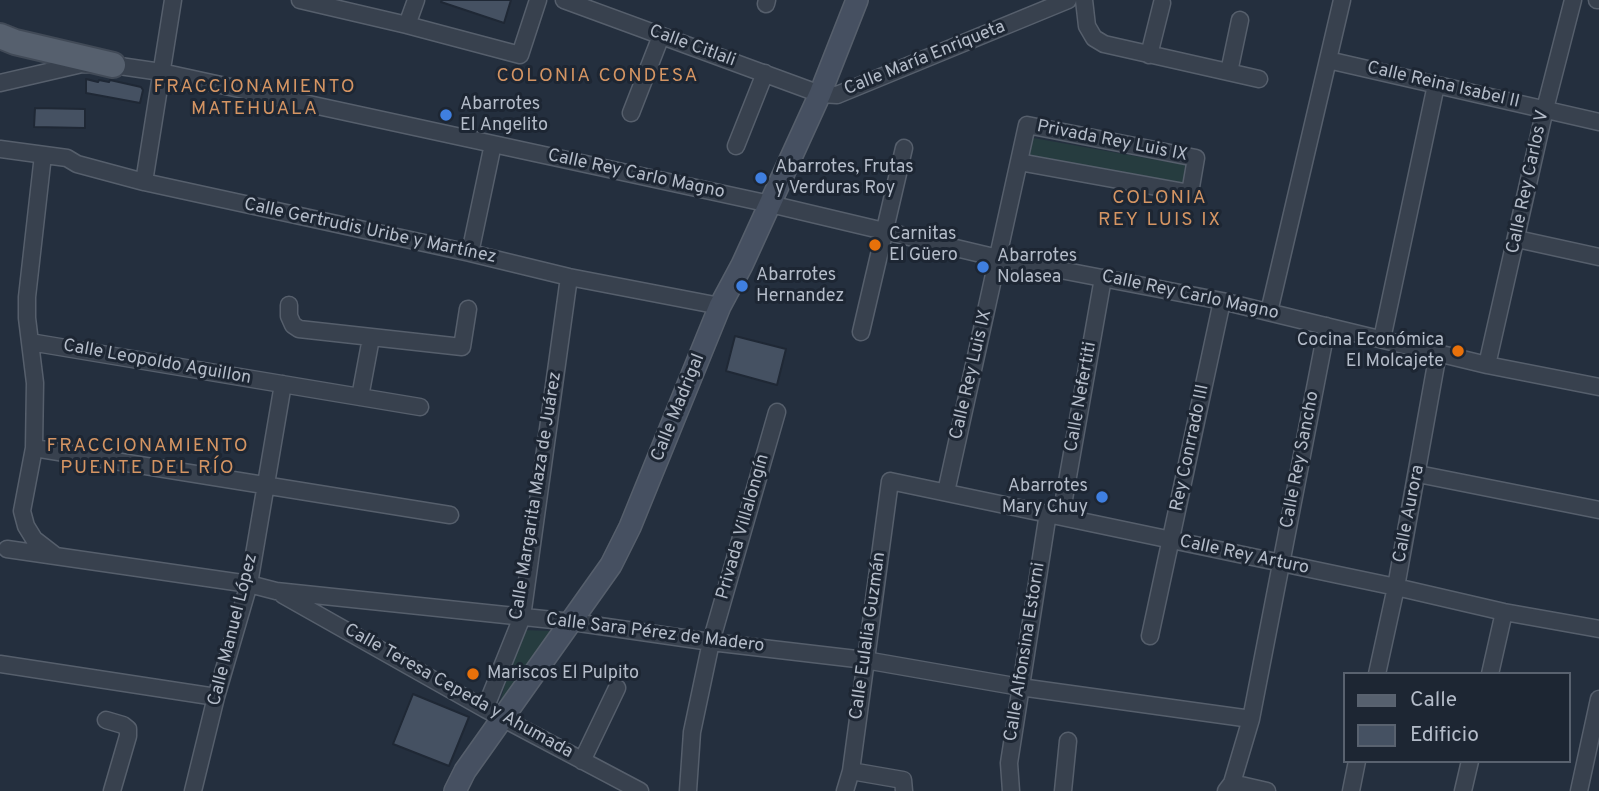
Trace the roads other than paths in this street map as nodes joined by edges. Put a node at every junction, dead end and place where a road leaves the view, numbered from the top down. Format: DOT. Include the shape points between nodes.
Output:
graph roads {
  1 [pos="173,0"];
  2 [pos="300,0"];
  3 [pos="416,0"];
  4 [pos="538,0"];
  5 [pos="564,0"];
  6 [pos="858,0"];
  7 [pos="1068,0"];
  8 [pos="1084,0"];
  9 [pos="1342,0"];
  10 [pos="1573,0"];
  11 [pos="1162,3"];
  12 [pos="1240,20"];
  13 [pos="407,25"];
  14 [pos="0,36"];
  15 [pos="661,36"];
  16 [pos="1149,55"];
  17 [pos="1328,60"];
  18 [pos="113,65"];
  19 [pos="161,72"];
  20 [pos="1229,72"];
  21 [pos="765,73"];
  22 [pos="1259,79"];
  23 [pos="8,81"];
  24 [pos="1436,85"];
  25 [pos="820,94"];
  26 [pos="1545,109"];
  27 [pos="631,113"];
  28 [pos="1599,122"];
  29 [pos="493,144"];
  30 [pos="736,146"];
  31 [pos="904,148"];
  32 [pos="0,149"];
  33 [pos="43,155"];
  34 [pos="1019,162"];
  35 [pos="144,182"];
  36 [pos="770,204"];
  37 [pos="884,230"];
  38 [pos="1517,239"];
  39 [pos="470,253"];
  40 [pos="1599,257"];
  41 [pos="998,258"];
  42 [pos="569,277"];
  43 [pos="1103,278"];
  44 [pos="1222,301"];
  45 [pos="289,305"];
  46 [pos="720,306"];
  47 [pos="468,309"];
  48 [pos="1269,312"];
  49 [pos="1327,326"];
  50 [pos="861,332"];
  51 [pos="372,338"];
  52 [pos="1381,339"];
  53 [pos="30,342"];
  54 [pos="1438,353"];
  55 [pos="1487,365"];
  56 [pos="283,384"];
  57 [pos="1599,387"];
  58 [pos="360,397"];
  59 [pos="421,407"];
  60 [pos="777,412"];
  61 [pos="34,448"];
  62 [pos="1418,474"];
  63 [pos="890,481"];
  64 [pos="266,484"];
  65 [pos="946,492"];
  66 [pos="1599,510"];
  67 [pos="1054,514"];
  68 [pos="450,516"];
  69 [pos="1171,541"];
  70 [pos="7,549"];
  71 [pos="58,558"];
  72 [pos="1281,563"];
  73 [pos="248,584"];
  74 [pos="1396,587"];
  75 [pos="276,591"];
  76 [pos="1504,612"];
  77 [pos="522,617"];
  78 [pos="572,622"];
  79 [pos="1599,629"];
  80 [pos="1150,636"];
  81 [pos="711,642"];
  82 [pos="865,660"];
  83 [pos="0,664"];
  84 [pos="1377,672"];
  85 [pos="1490,672"];
  86 [pos="1020,687"];
  87 [pos="617,688"];
  88 [pos="216,697"];
  89 [pos="1599,699"];
  90 [pos="494,714"];
  91 [pos="1251,719"];
  92 [pos="106,720"];
  93 [pos="1068,741"];
  94 [pos="582,761"];
  95 [pos="1357,763"];
  96 [pos="1469,763"];
  97 [pos="851,771"];
  98 [pos="1229,787"];
  99 [pos="112,791"];
  100 [pos="193,791"];
  101 [pos="455,791"];
  102 [pos="640,791"];
  103 [pos="688,791"];
  104 [pos="845,791"];
  105 [pos="904,791"];
  106 [pos="1012,791"];
  107 [pos="1063,791"];
  108 [pos="1267,791"];
  109 [pos="1351,791"];
  110 [pos="1463,791"];
  111 [pos="1579,791"];
  1 -- 19 [label="street"];
  2 -- 13 [label="street"];
  3 -- 13 [label="street"];
  4 -- 13 [label="street" via="520,55"];
  5 -- 15 [label="street, Calle Citlali"];
  6 -- 25 [label="street, Calle Madrigal"];
  7 -- 25 [label="street, Calle María Enriqueta" via="837,95"];
  8 -- 16 [label="street" via="1087,26 1094,38"];
  9 -- 17 [label="street"];
  10 -- 26 [label="street, Calle Rey Carlos V"];
  11 -- 16 [label="street"];
  12 -- 20 [label="street"];
  14 -- 18 [label="main road"];
  15 -- 21 [label="street, Calle Citlali"];
  15 -- 27 [label="street"];
  16 -- 20 [label="street"];
  17 -- 24 [label="street, Calle Reina Isabel II"];
  17 -- 48 [label="street"];
  18 -- 19 [label="street, Calle Rey Carlo Magno"];
  18 -- 23 [label="street, Calle Rey Carlo Magno" via="82,64"];
  19 -- 29 [label="street, Calle Rey Carlo Magno"];
  19 -- 35 [label="street"];
  20 -- 22 [label="street"];
  21 -- 25 [label="street, Calle Citlali"];
  21 -- 30 [label="street"];
  24 -- 26 [label="street, Calle Reina Isabel II"];
  24 -- 52 [label="street"];
  25 -- 36 [label="street, Calle Madrigal"];
  26 -- 28 [label="street, Calle Reina Isabel II"];
  26 -- 38 [label="street, Calle Rey Carlos V"];
  29 -- 36 [label="street, Calle Rey Carlo Magno"];
  29 -- 39 [label="street"];
  31 -- 37 [label="street"];
  32 -- 33 [label="street, Calle Gertrudis Uribe y Martínez"];
  33 -- 35 [label="street, Calle Gertrudis Uribe y Martínez"];
  33 -- 53 [label="street" via="27,298"];
  34 -- 34 [label="street, Privada Rey Luis IX" via="1190,193 1196,158 1027,125"];
  34 -- 41 [label="street, Privada Rey Luis IX"];
  35 -- 39 [label="street, Calle Gertrudis Uribe y Martínez"];
  36 -- 37 [label="street, Calle Rey Carlo Magno"];
  36 -- 46 [label="street, Calle Madrigal"];
  37 -- 41 [label="street, Calle Rey Carlo Magno"];
  37 -- 50 [label="street"];
  38 -- 40 [label="street"];
  38 -- 55 [label="street, Calle Rey Carlos V"];
  39 -- 42 [label="street, Calle Gertrudis Uribe y Martínez"];
  41 -- 43 [label="street, Calle Rey Carlo Magno"];
  41 -- 65 [label="street, Calle Rey Luis IX"];
  42 -- 46 [label="street, Calle Gertrudis Uribe y Martínez"];
  42 -- 77 [label="street, Calle Margarita Maza de Juárez"];
  43 -- 44 [label="street, Calle Rey Carlo Magno"];
  43 -- 67 [label="street, Calle Nefertiti"];
  44 -- 48 [label="street, Calle Rey Carlo Magno"];
  44 -- 69 [label="street, Rey Conrrado III"];
  45 -- 51 [label="street" via="289,316 299,329"];
  46 -- 78 [label="street, Calle Madrigal" via="630,527 611,565"];
  47 -- 51 [label="street" via="462,347"];
  48 -- 49 [label="street, Calle Rey Carlo Magno"];
  49 -- 52 [label="street, Calle Rey Carlo Magno"];
  49 -- 72 [label="street, Calle Rey Sancho"];
  51 -- 58 [label="street"];
  52 -- 54 [label="street, Calle Rey Carlo Magno"];
  53 -- 56 [label="street, Calle Leopoldo Aguillon"];
  53 -- 61 [label="street"];
  54 -- 55 [label="street, Calle Rey Carlo Magno"];
  54 -- 62 [label="street, Calle Aurora"];
  55 -- 57 [label="street, Calle Rey Carlo Magno"];
  56 -- 58 [label="street, Calle Leopoldo Aguillon"];
  56 -- 64 [label="street, Calle Manuel López"];
  58 -- 59 [label="street, Calle Leopoldo Aguillon"];
  60 -- 81 [label="street, Privada Villalongín"];
  61 -- 64 [label="street"];
  61 -- 71 [label="street" via="22,511 34,539"];
  62 -- 66 [label="street"];
  62 -- 74 [label="street, Calle Aurora"];
  63 -- 65 [label="street, Calle Rey Arturo"];
  63 -- 82 [label="street, Calle Eulalia Guzmán"];
  64 -- 68 [label="street"];
  64 -- 73 [label="street, Calle Manuel López"];
  65 -- 67 [label="street, Calle Rey Arturo"];
  67 -- 69 [label="street, Calle Rey Arturo"];
  67 -- 86 [label="street, Calle Alfonsina Estorni"];
  69 -- 72 [label="street, Calle Rey Arturo"];
  69 -- 80 [label="street, Rey Conrrado III"];
  70 -- 71 [label="street, Calle Sara Pérez de Madero"];
  71 -- 73 [label="street, Calle Sara Pérez de Madero"];
  72 -- 74 [label="street, Calle Rey Arturo"];
  72 -- 91 [label="street, Calle Rey Sancho"];
  73 -- 75 [label="street, Calle Sara Pérez de Madero"];
  73 -- 88 [label="street, Calle Manuel López"];
  74 -- 76 [label="street, Calle Rey Arturo"];
  74 -- 84 [label="street, Calle Aurora"];
  75 -- 77 [label="street, Calle Sara Pérez de Madero"];
  75 -- 90 [label="street, Calle Teresa Cepeda y Ahumada"];
  76 -- 79 [label="street, Calle Rey Arturo"];
  76 -- 85 [label="street"];
  77 -- 78 [label="street, Calle Sara Pérez de Madero"];
  77 -- 90 [label="street, Calle Margarita Maza de Juárez"];
  78 -- 81 [label="street, Calle Sara Pérez de Madero"];
  78 -- 90 [label="street, Calle Madrigal"];
  81 -- 82 [label="street, Calle Sara Pérez de Madero"];
  81 -- 103 [label="street, Privada Villalongín" via="692,733"];
  82 -- 86 [label="street, Calle Sara Pérez de Madero"];
  82 -- 97 [label="street, Calle Eulalia Guzmán"];
  83 -- 88 [label="street"];
  86 -- 91 [label="street, Calle Sara Pérez de Madero"];
  86 -- 106 [label="street, Calle Alfonsina Estorni" via="1009,763"];
  87 -- 94 [label="street"];
  88 -- 100 [label="street, Calle Manuel López"];
  89 -- 111 [label="street"];
  90 -- 94 [label="street, Calle Teresa Cepeda y Ahumada"];
  90 -- 101 [label="street, Calle Madrigal"];
  91 -- 98 [label="street, Calle Rey Sancho"];
  92 -- 99 [label="street" via="128,729"];
  93 -- 107 [label="street"];
  94 -- 102 [label="street, Calle Teresa Cepeda y Ahumada"];
  95 -- 109 [label="street"];
  96 -- 110 [label="street"];
  97 -- 104 [label="street, Calle Eulalia Guzmán"];
  97 -- 105 [label="street" via="904,780"];
  98 -- 108 [label="street"];
}
